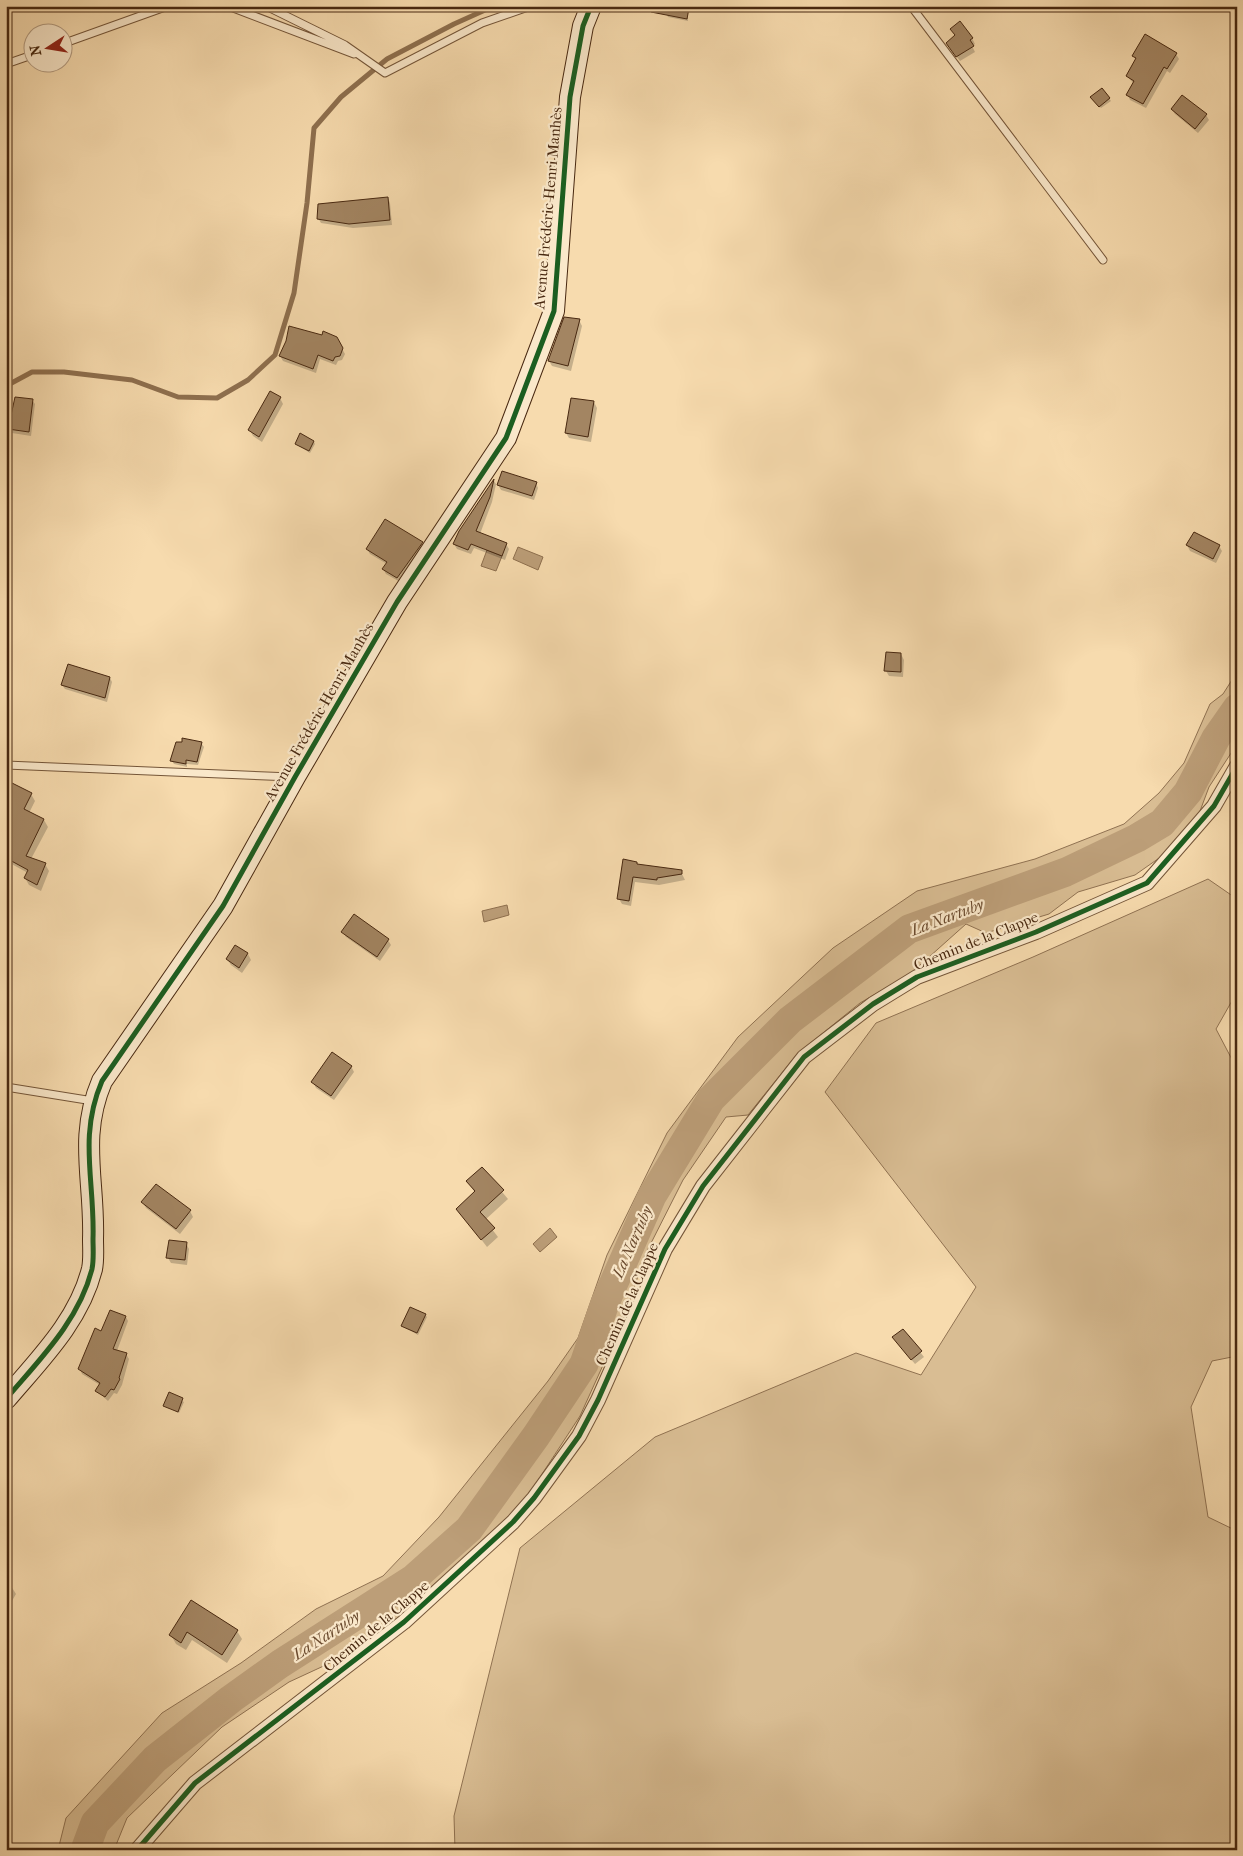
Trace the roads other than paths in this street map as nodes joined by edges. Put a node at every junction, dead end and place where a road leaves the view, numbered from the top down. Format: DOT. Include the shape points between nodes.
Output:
graph roads {
  1 [pos="168,6"];
  2 [pos="228,6"];
  3 [pos="266,6"];
  4 [pos="531,6"];
  5 [pos="591,6"];
  6 [pos="912,6"];
  7 [pos="72,40"];
  8 [pos="22,58"];
  9 [pos="363,58"];
  10 [pos="6,64"];
  11 [pos="1103,260"];
  12 [pos="6,765"];
  13 [pos="1237,766"];
  14 [pos="295,777"];
  15 [pos="6,1086"];
  16 [pos="94,1101"];
  17 [pos="6,1399"];
  18 [pos="137,1850"];
  1 -- 7 [label="lane"];
  2 -- 9 [label="lane"];
  3 -- 9 [label="lane" via="345,45"];
  4 -- 9 [label="lane" via="482,23 385,73"];
  5 -- 14 [label="street, Avenue Frédéric-Henri Manhès" via="583,26 570,97 554,311 531,373 506,438 397,602"];
  6 -- 11 [label="lane"];
  8 -- 10 [label="lane"];
  12 -- 14 [label="lane"];
  13 -- 18 [label="street, Chemin de la Clappe" via="1214,806 1147,883 1036,932 917,977 873,1004 804,1057 703,1186 665,1249 579,1436 534,1498 513,1522 404,1622 195,1783"];
  14 -- 16 [label="street, Avenue Frédéric-Henri Manhès" via="223,906 102,1081"];
  15 -- 16 [label="lane"];
  16 -- 17 [label="street, Avenue Frédéric-Henri Manhès" via="88,1130 94,1216 92,1269 75,1312 59,1337"];
}
